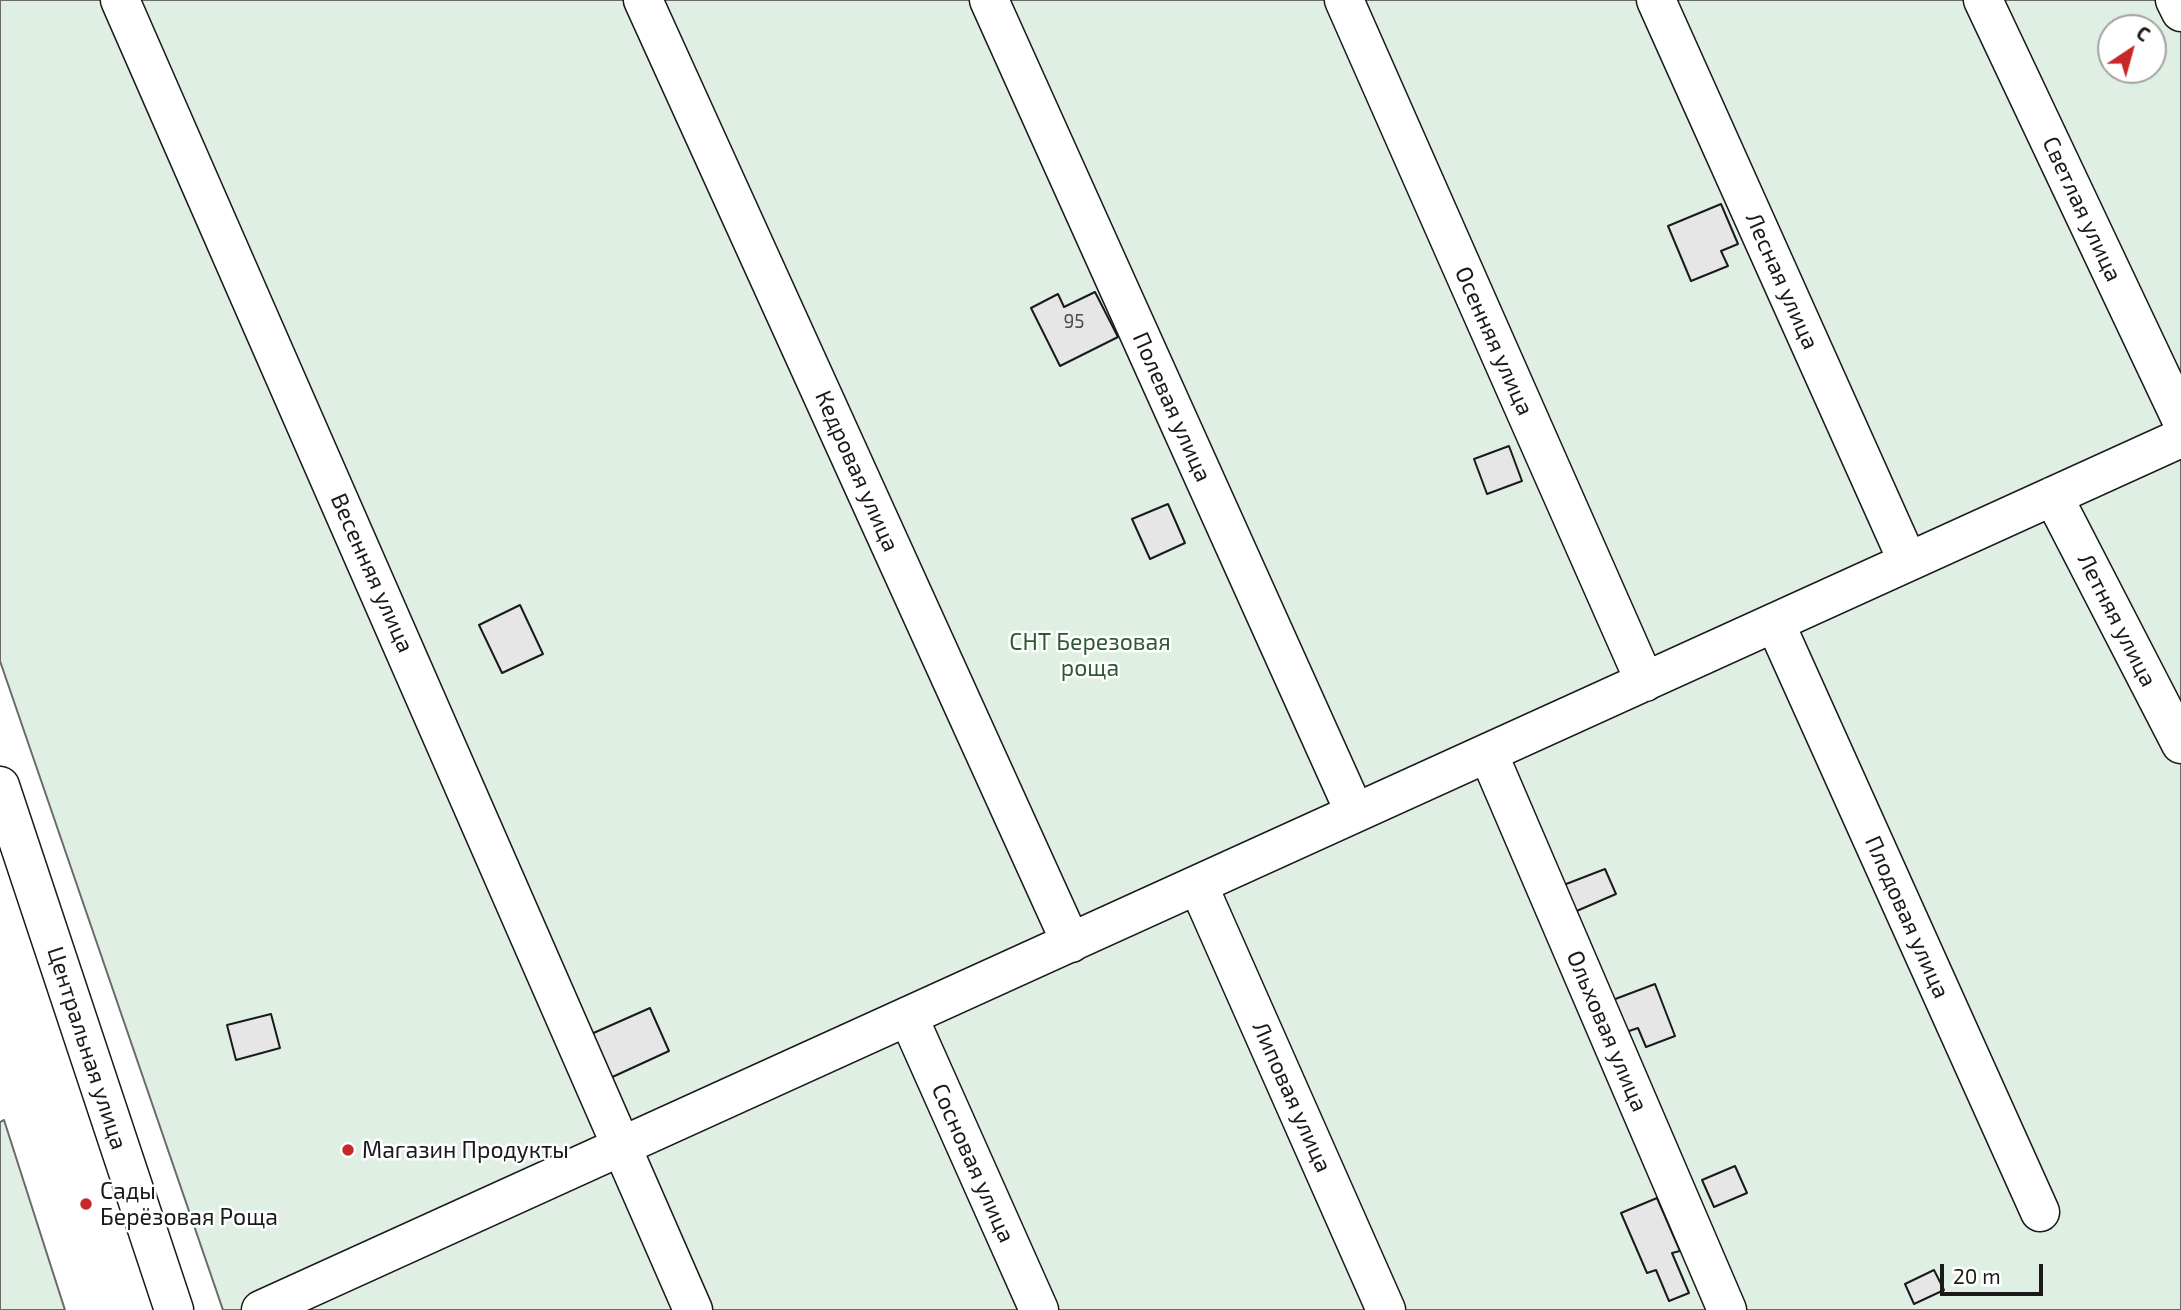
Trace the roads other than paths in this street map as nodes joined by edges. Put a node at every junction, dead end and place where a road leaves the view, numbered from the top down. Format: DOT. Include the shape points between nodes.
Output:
graph roads {
  1 [pos="120,0"];
  2 [pos="643,0"];
  3 [pos="989,0"];
  4 [pos="1344,0"];
  5 [pos="1656,0"];
  6 [pos="1983,0"];
  7 [pos="2175,0"];
  8 [pos="2181,12"];
  9 [pos="2181,419"];
  10 [pos="2181,438"];
  11 [pos="2053,496"];
  12 [pos="1908,562"];
  13 [pos="1774,623"];
  14 [pos="1644,682"];
  15 [pos="2181,744"];
  16 [pos="1488,753"];
  17 [pos="0,786"];
  18 [pos="1355,813"];
  19 [pos="1198,885"];
  20 [pos="1071,943"];
  21 [pos="908,1016"];
  22 [pos="623,1146"];
  23 [pos="2040,1212"];
  24 [pos="174,1310"];
  25 [pos="261,1310"];
  26 [pos="693,1310"];
  27 [pos="1038,1310"];
  28 [pos="1386,1310"];
  29 [pos="1727,1310"];
  1 -- 22 [label="street, Весенняя улица"];
  2 -- 20 [label="street, Кедровая улица"];
  3 -- 18 [label="street, Полевая улица"];
  4 -- 14 [label="street, Осенняя улица"];
  5 -- 12 [label="street, Лесная улица"];
  6 -- 9 [label="street, Светлая улица"];
  7 -- 8 [label="street"];
  10 -- 11 [label="street"];
  11 -- 12 [label="street"];
  11 -- 15 [label="street, Летняя улица"];
  12 -- 13 [label="street"];
  13 -- 14 [label="street"];
  13 -- 23 [label="street, Плодовая улица"];
  14 -- 16 [label="street"];
  16 -- 18 [label="street"];
  16 -- 29 [label="street, Ольховая улица"];
  17 -- 24 [label="street, Центральная улица"];
  18 -- 19 [label="street"];
  19 -- 20 [label="street"];
  19 -- 28 [label="street, Липовая улица"];
  20 -- 21 [label="street"];
  21 -- 22 [label="street"];
  21 -- 27 [label="street, Сосновая улица"];
  22 -- 25 [label="street"];
  22 -- 26 [label="street, Весенняя улица"];
}
